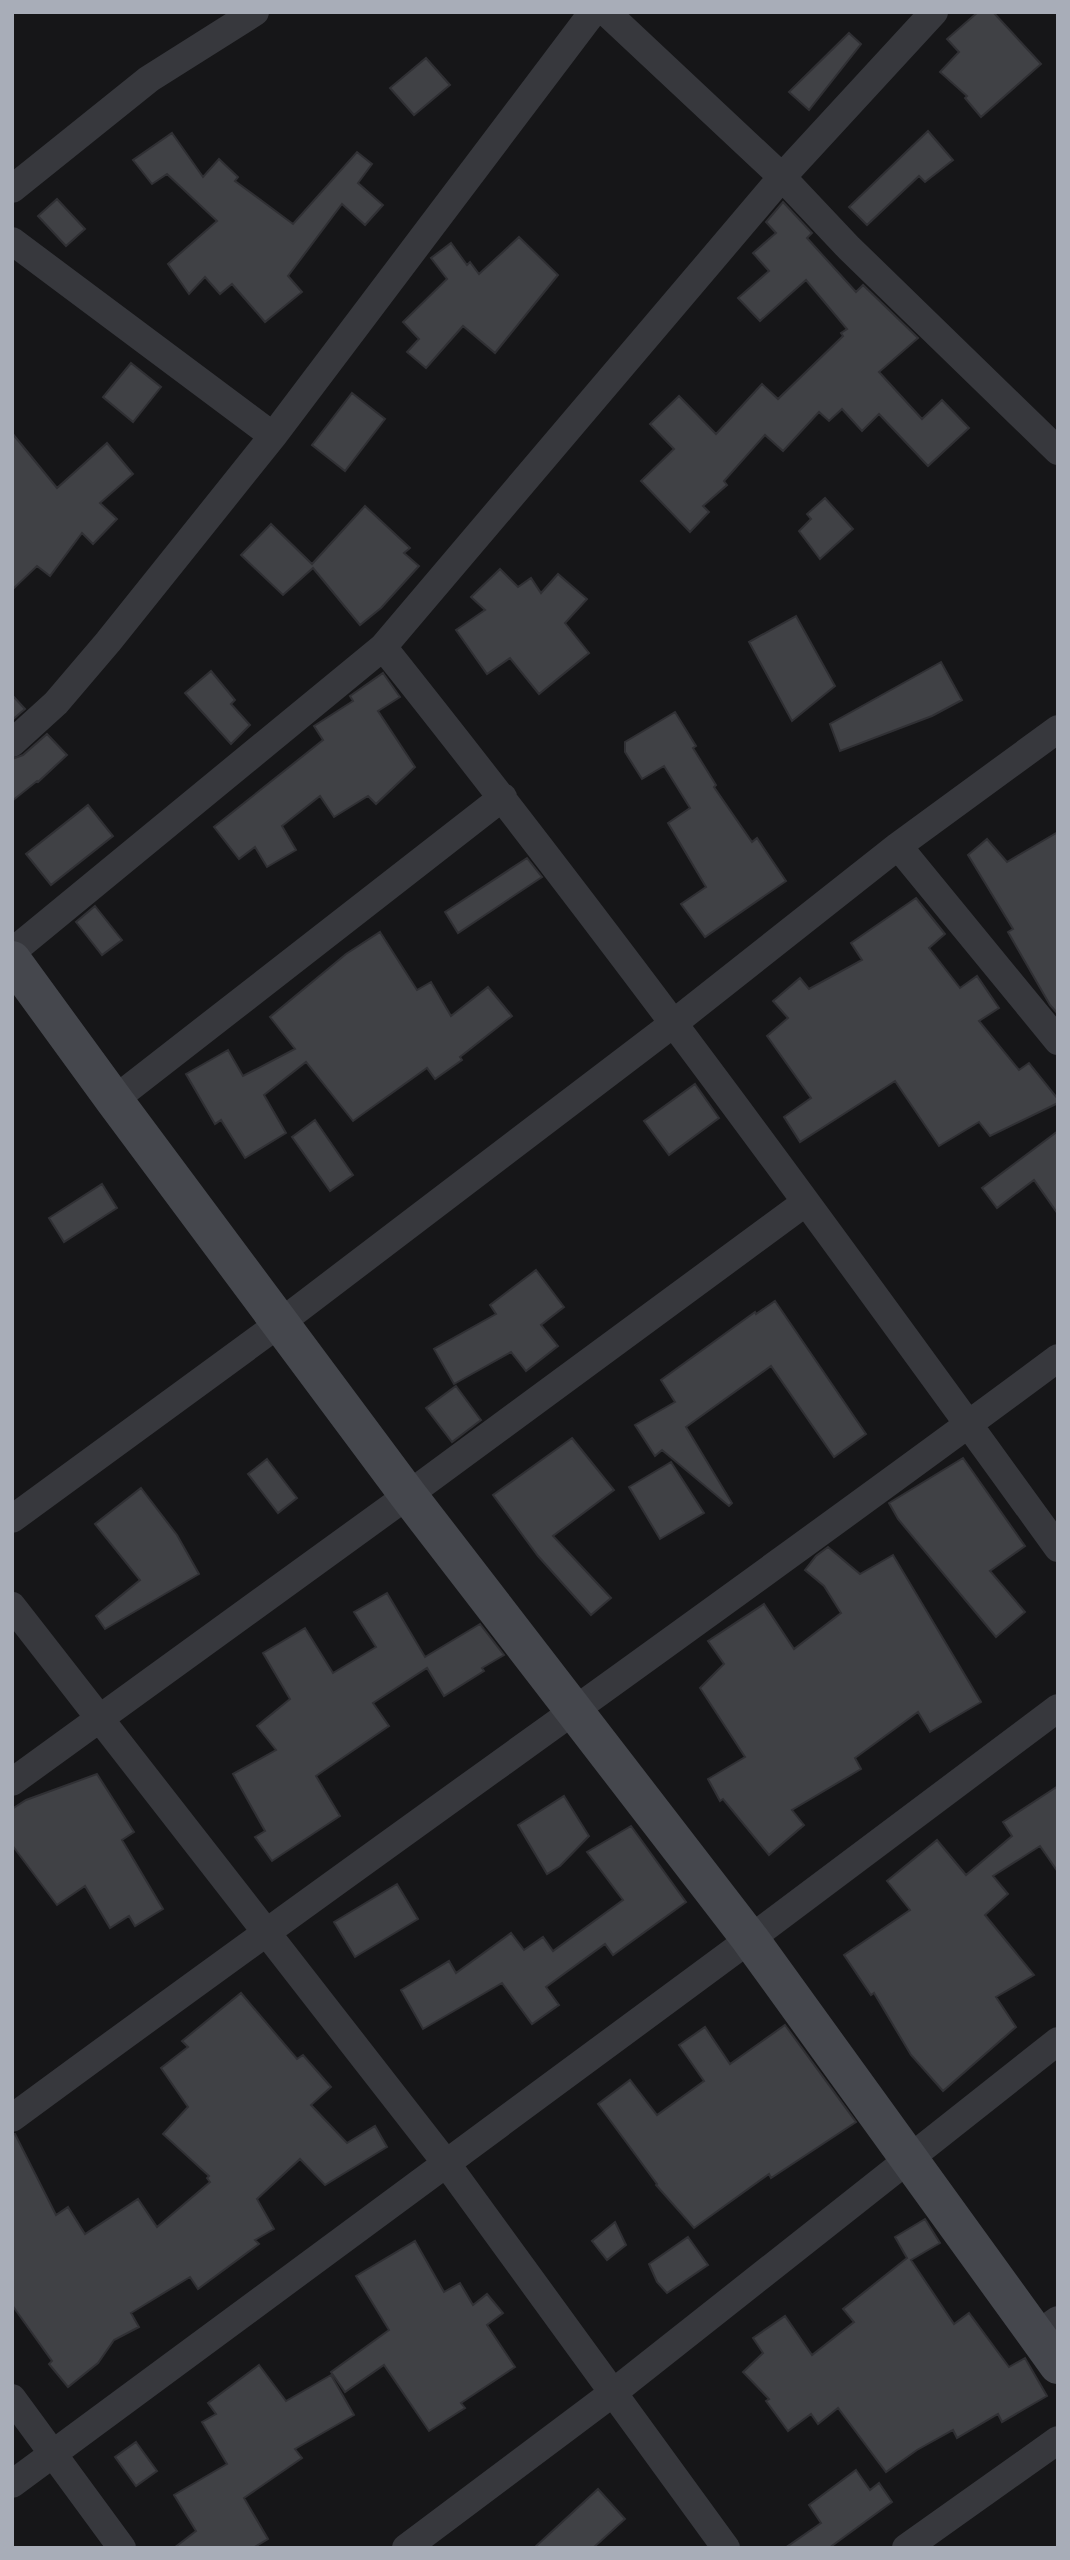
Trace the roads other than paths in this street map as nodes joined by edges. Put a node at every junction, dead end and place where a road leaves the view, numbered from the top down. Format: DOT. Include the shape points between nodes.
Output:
graph roads {
  1 [pos="255,12"];
  2 [pos="593,12"];
  3 [pos="606,12"];
  4 [pos="934,12"];
  5 [pos="782,177"];
  6 [pos="12,189"];
  7 [pos="12,241"];
  8 [pos="272,436"];
  9 [pos="1058,451"];
  10 [pos="383,647"];
  11 [pos="1058,729"];
  12 [pos="12,743"];
  13 [pos="503,797"];
  14 [pos="898,846"];
  15 [pos="12,952"];
  16 [pos="12,960"];
  17 [pos="674,1023"];
  18 [pos="1058,1041"];
  19 [pos="114,1100"];
  20 [pos="806,1202"];
  21 [pos="280,1323"];
  22 [pos="1058,1358"];
  23 [pos="969,1424"];
  24 [pos="408,1495"];
  25 [pos="12,1519"];
  26 [pos="1058,1548"];
  27 [pos="12,1606"];
  28 [pos="1058,1708"];
  29 [pos="575,1710"];
  30 [pos="101,1719"];
  31 [pos="12,1782"];
  32 [pos="265,1932"];
  33 [pos="750,1939"];
  34 [pos="1058,2042"];
  35 [pos="12,2118"];
  36 [pos="908,2158"];
  37 [pos="446,2163"];
  38 [pos="1051,2340"];
  39 [pos="614,2392"];
  40 [pos="12,2398"];
  41 [pos="1058,2440"];
  42 [pos="54,2453"];
  43 [pos="12,2484"];
  44 [pos="122,2548"];
  45 [pos="406,2548"];
  46 [pos="726,2548"];
  47 [pos="906,2548"];
  1 -- 6 [label="street" via="149,79"];
  2 -- 8 [label="street"];
  3 -- 5 [label="street"];
  4 -- 5 [label="street"];
  5 -- 9 [label="street"];
  5 -- 10 [label="street"];
  7 -- 8 [label="street"];
  8 -- 12 [label="street" via="100,652 56,703"];
  10 -- 13 [label="street"];
  10 -- 15 [label="street"];
  11 -- 14 [label="street"];
  13 -- 17 [label="street"];
  13 -- 19 [label="street"];
  14 -- 17 [label="street"];
  14 -- 18 [label="street"];
  16 -- 19 [label="street"];
  17 -- 20 [label="street"];
  17 -- 21 [label="street"];
  19 -- 21 [label="street"];
  20 -- 23 [label="street"];
  20 -- 24 [label="street"];
  21 -- 24 [label="street"];
  21 -- 25 [label="street"];
  22 -- 23 [label="street"];
  23 -- 26 [label="street"];
  23 -- 29 [label="street"];
  24 -- 29 [label="street"];
  24 -- 30 [label="street"];
  27 -- 30 [label="street"];
  28 -- 33 [label="street"];
  29 -- 32 [label="street"];
  29 -- 33 [label="street"];
  30 -- 31 [label="street"];
  30 -- 32 [label="street"];
  32 -- 35 [label="street"];
  32 -- 37 [label="street"];
  33 -- 36 [label="street"];
  33 -- 37 [label="street"];
  34 -- 36 [label="street"];
  36 -- 38 [label="street"];
  36 -- 39 [label="street"];
  37 -- 39 [label="street"];
  37 -- 42 [label="street"];
  39 -- 45 [label="street"];
  39 -- 46 [label="street"];
  40 -- 42 [label="street"];
  41 -- 47 [label="street"];
  42 -- 43 [label="street"];
  42 -- 44 [label="street"];
}
